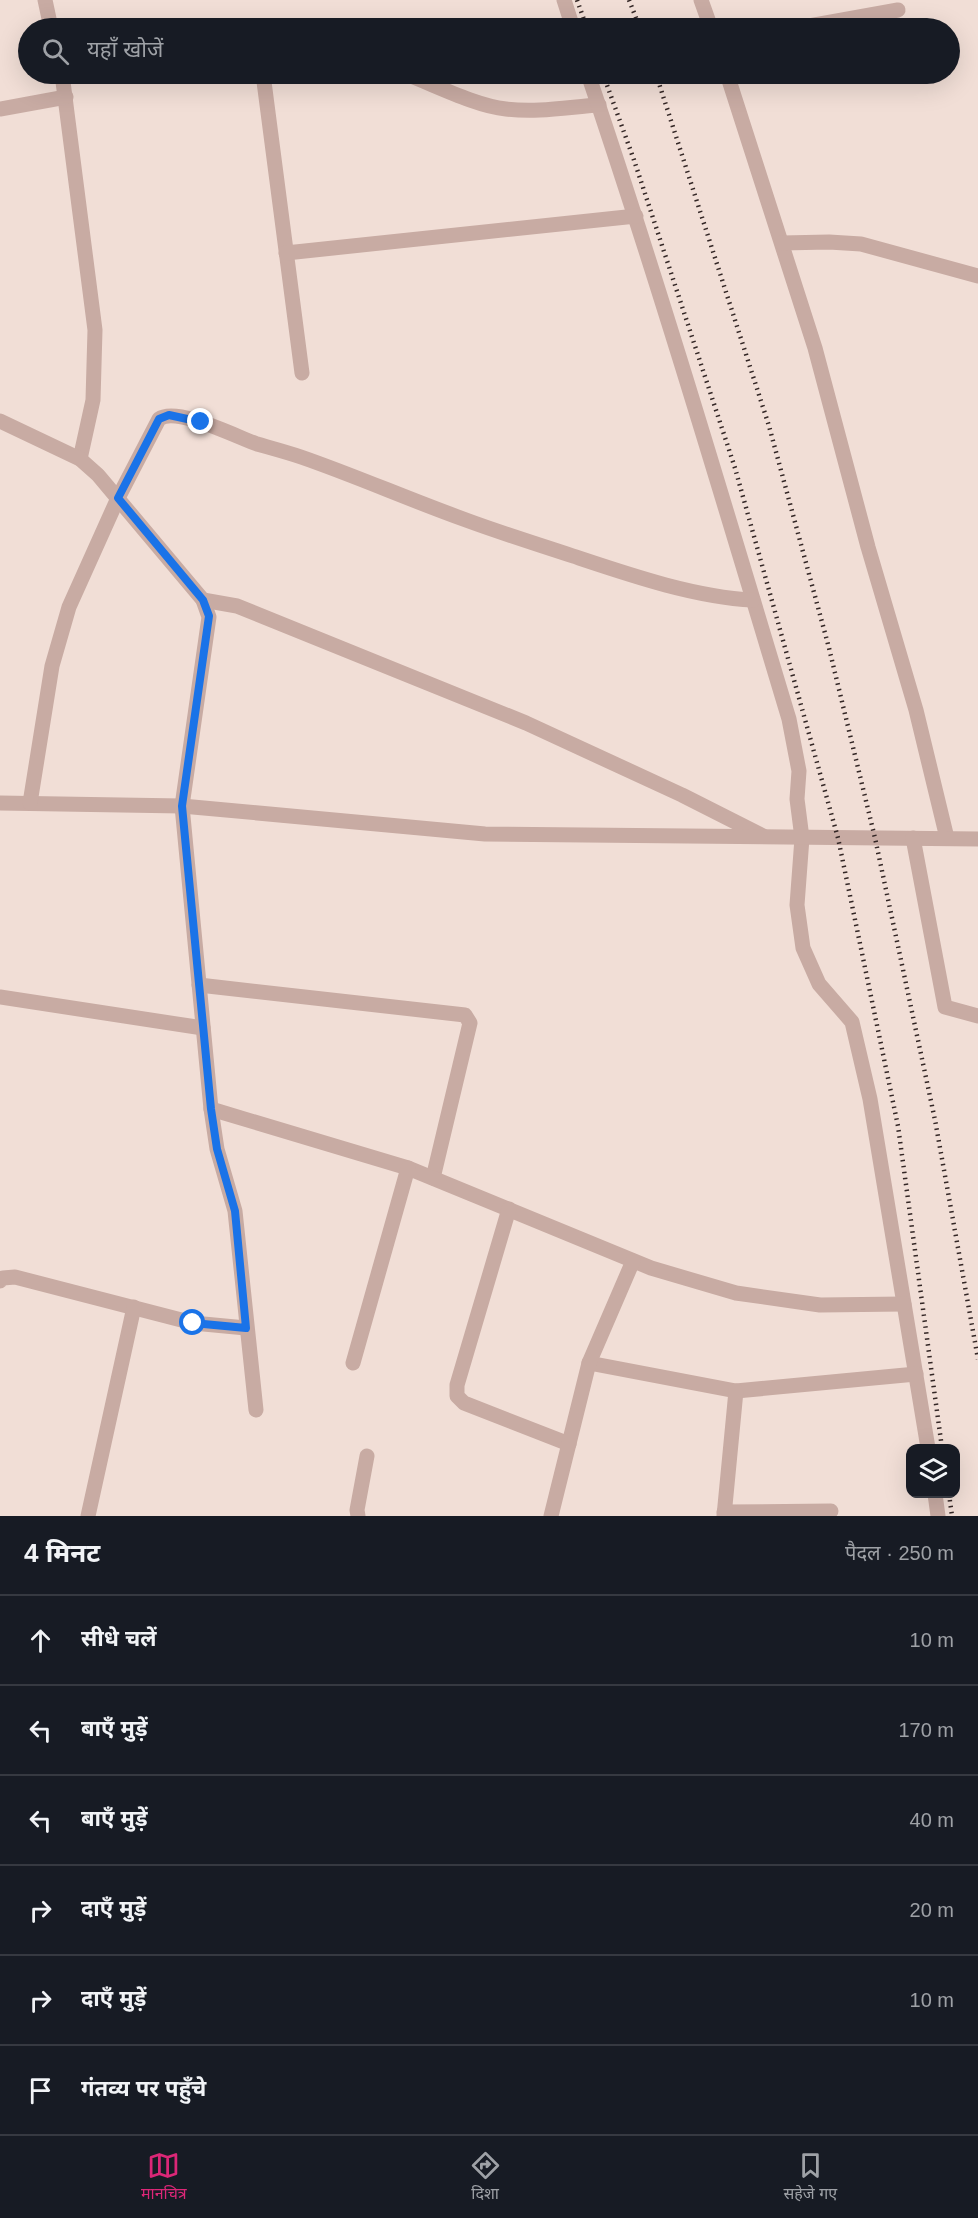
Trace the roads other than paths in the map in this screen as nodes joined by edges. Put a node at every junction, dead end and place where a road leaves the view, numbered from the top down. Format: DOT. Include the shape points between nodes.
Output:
graph roads {
  1 [pos="45,0"];
  2 [pos="564,0"];
  3 [pos="701,0"];
  4 [pos="898,10"];
  5 [pos="49,18"];
  6 [pos="570,18"];
  7 [pos="707,18"];
  8 [pos="854,18"];
  9 [pos="64,84"];
  10 [pos="265,84"];
  11 [pos="432,84"];
  12 [pos="592,84"];
  13 [pos="730,84"];
  14 [pos="66,97"];
  15 [pos="599,105"];
  16 [pos="0,109"];
  17 [pos="636,216"];
  18 [pos="782,243"];
  19 [pos="286,253"];
  20 [pos="978,276"];
  21 [pos="302,374"];
  22 [pos="0,421"];
  23 [pos="80,459"];
  24 [pos="118,498"];
  25 [pos="203,600"];
  26 [pos="753,600"];
  27 [pos="0,803"];
  28 [pos="30,803"];
  29 [pos="182,806"];
  30 [pos="767,838"];
  31 [pos="802,838"];
  32 [pos="913,838"];
  33 [pos="947,838"];
  34 [pos="978,839"];
  35 [pos="199,985"];
  36 [pos="0,997"];
  37 [pos="978,1016"];
  38 [pos="203,1028"];
  39 [pos="211,1109"];
  40 [pos="408,1168"];
  41 [pos="433,1178"];
  42 [pos="509,1209"];
  43 [pos="633,1261"];
  44 [pos="0,1281"];
  45 [pos="904,1304"];
  46 [pos="134,1307"];
  47 [pos="246,1328"];
  48 [pos="353,1363"];
  49 [pos="590,1363"];
  50 [pos="916,1374"];
  51 [pos="736,1391"];
  52 [pos="256,1410"];
  53 [pos="569,1444"];
  54 [pos="927,1444"];
  55 [pos="367,1456"];
  56 [pos="936,1498"];
  57 [pos="831,1511"];
  58 [pos="724,1514"];
  59 [pos="88,1516"];
  60 [pos="358,1516"];
  61 [pos="550,1516"];
  62 [pos="938,1516"];
  1 -- 5 [label="street"];
  2 -- 6 [label="street"];
  3 -- 7 [label="street"];
  4 -- 8 [label="street"];
  9 -- 14 [label="street"];
  10 -- 19 [label="street"];
  11 -- 15 [label="street" via="504,109"];
  12 -- 15 [label="street"];
  13 -- 18 [label="street"];
  14 -- 16 [label="street"];
  14 -- 23 [label="street" via="95,330 93,400"];
  15 -- 17 [label="street"];
  17 -- 19 [label="street"];
  17 -- 26 [label="street"];
  18 -- 20 [label="street" via="861,244"];
  18 -- 33 [label="street" via="916,710"];
  19 -- 21 [label="street"];
  22 -- 23 [label="street"];
  23 -- 24 [label="street"];
  24 -- 25 [label="street"];
  24 -- 26 [label="street" via="159,419 169,415 299,456 466,521 607,567 730,599"];
  24 -- 28 [label="street" via="69,607 58,642"];
  25 -- 29 [label="street" via="209,616"];
  25 -- 30 [label="street" via="237,606 526,723"];
  26 -- 31 [label="street" via="789,718 799,771"];
  27 -- 28 [label="street"];
  28 -- 29 [label="street"];
  29 -- 30 [label="street" via="485,834"];
  29 -- 35 [label="street"];
  30 -- 31 [label="street"];
  31 -- 32 [label="street"];
  31 -- 45 [label="street" via="797,905 803,948 819,984 852,1022 870,1099"];
  32 -- 33 [label="street"];
  32 -- 37 [label="street" via="945,1007"];
  33 -- 34 [label="street"];
  35 -- 38 [label="street"];
  35 -- 41 [label="street" via="465,1015 470,1023"];
  36 -- 38 [label="street"];
  38 -- 39 [label="street"];
  39 -- 40 [label="street"];
  39 -- 47 [label="street" via="217,1149 235,1211"];
  40 -- 41 [label="street"];
  40 -- 48 [label="street"];
  41 -- 42 [label="street"];
  42 -- 43 [label="street"];
  42 -- 53 [label="street" via="457,1396 464,1403"];
  43 -- 45 [label="street" via="736,1293 790,1302"];
  43 -- 49 [label="street"];
  44 -- 46 [label="street" via="15,1276"];
  45 -- 50 [label="street"];
  46 -- 47 [label="street" via="193,1323"];
  46 -- 59 [label="street"];
  47 -- 52 [label="street"];
  49 -- 51 [label="street"];
  49 -- 53 [label="street"];
  50 -- 51 [label="street"];
  50 -- 54 [label="street"];
  51 -- 58 [label="street"];
  53 -- 61 [label="street"];
  55 -- 60 [label="street"];
  56 -- 62 [label="street"];
  57 -- 58 [label="street"];
}
